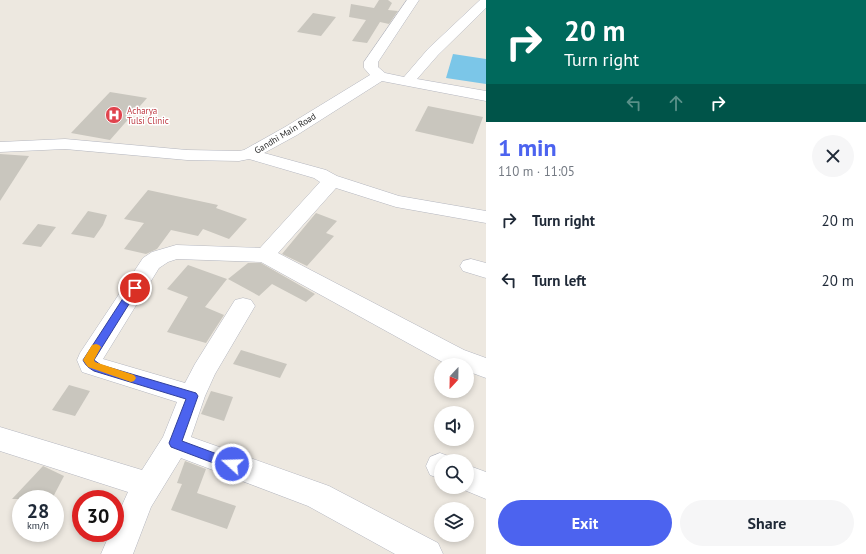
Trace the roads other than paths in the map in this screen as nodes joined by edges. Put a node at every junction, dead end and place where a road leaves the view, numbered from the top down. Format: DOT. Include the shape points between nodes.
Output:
graph roads {
  1 [pos="413,0"];
  2 [pos="486,1"];
  3 [pos="481,13"];
  4 [pos="380,76"];
  5 [pos="407,82"];
  6 [pos="486,96"];
  7 [pos="0,147"];
  8 [pos="249,154"];
  9 [pos="330,180"];
  10 [pos="486,217"];
  11 [pos="265,255"];
  12 [pos="243,306"];
  13 [pos="486,368"];
  14 [pos="192,396"];
  15 [pos="0,438"];
  16 [pos="175,443"];
  17 [pos="474,481"];
  18 [pos="148,485"];
  19 [pos="486,486"];
  20 [pos="117,554"];
  21 [pos="427,554"];
  1 -- 4 [label="street" via="371,62 371,68"];
  2 -- 3 [label="street"];
  3 -- 5 [label="street" via="433,52"];
  4 -- 5 [label="street"];
  4 -- 8 [label="street, Gandhi Main Road"];
  5 -- 6 [label="street"];
  7 -- 8 [label="street, Gandhi Main Road" via="65,144 222,157"];
  8 -- 9 [label="street" via="320,174"];
  9 -- 10 [label="street" via="396,201"];
  9 -- 11 [label="street" via="327,187"];
  11 -- 13 [label="street" via="455,357"];
  11 -- 14 [label="street" via="176,252 160,257 151,263 88,360 91,365 98,368"];
  12 -- 14 [label="street"];
  14 -- 16 [label="street"];
  15 -- 18 [label="street"];
  16 -- 18 [label="street"];
  16 -- 21 [label="street" via="318,496"];
  17 -- 19 [label="street"];
  18 -- 20 [label="street"];
}
